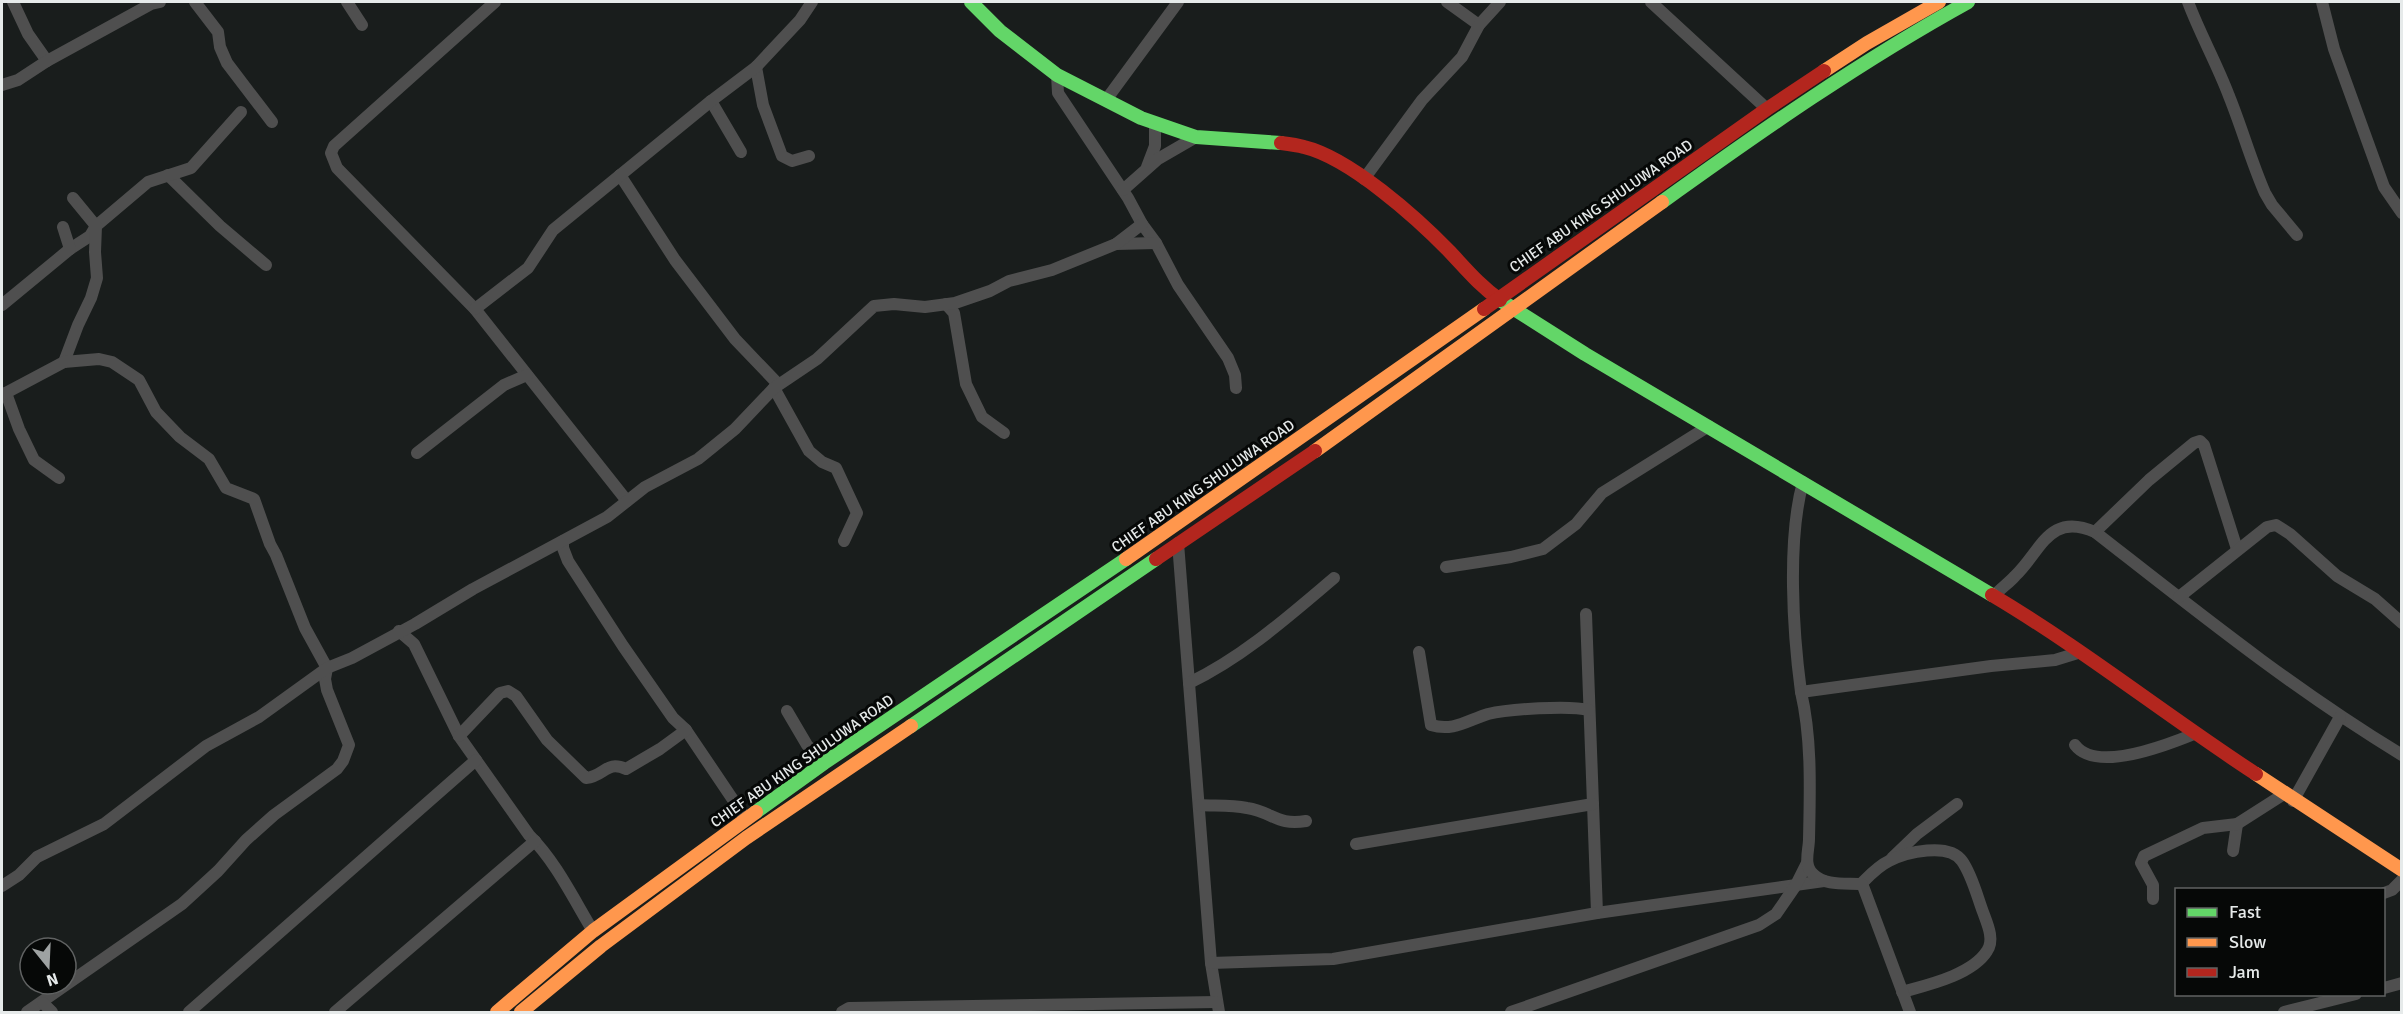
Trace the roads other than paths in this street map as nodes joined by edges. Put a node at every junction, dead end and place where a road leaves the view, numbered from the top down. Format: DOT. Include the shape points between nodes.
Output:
graph roads {
  1 [pos="13,2"];
  2 [pos="160,2"];
  3 [pos="195,2"];
  4 [pos="347,2"];
  5 [pos="495,2"];
  6 [pos="812,2"];
  7 [pos="971,2"];
  8 [pos="1178,2"];
  9 [pos="1447,2"];
  10 [pos="1500,2"];
  11 [pos="1651,2"];
  12 [pos="1940,2"];
  13 [pos="1968,2"];
  14 [pos="2188,2"];
  15 [pos="2322,2"];
  16 [pos="363,25"];
  17 [pos="1479,26"];
  18 [pos="47,62"];
  19 [pos="756,67"];
  20 [pos="1057,75"];
  21 [pos="2,86"];
  22 [pos="1106,100"];
  23 [pos="711,101"];
  24 [pos="1767,109"];
  25 [pos="241,112"];
  26 [pos="272,122"];
  27 [pos="1155,123"];
  28 [pos="1196,137"];
  29 [pos="741,152"];
  30 [pos="809,156"];
  31 [pos="1147,168"];
  32 [pos="168,175"];
  33 [pos="620,175"];
  34 [pos="1364,179"];
  35 [pos="1123,190"];
  36 [pos="73,198"];
  37 [pos="2402,213"];
  38 [pos="1142,224"];
  39 [pos="96,226"];
  40 [pos="63,227"];
  41 [pos="2297,235"];
  42 [pos="1156,243"];
  43 [pos="1116,244"];
  44 [pos="70,249"];
  45 [pos="266,265"];
  46 [pos="1499,299"];
  47 [pos="2,304"];
  48 [pos="953,306"];
  49 [pos="1515,308"];
  50 [pos="476,309"];
  51 [pos="64,362"];
  52 [pos="527,375"];
  53 [pos="776,386"];
  54 [pos="1236,388"];
  55 [pos="3,394"];
  56 [pos="1709,426"];
  57 [pos="1004,433"];
  58 [pos="417,453"];
  59 [pos="59,478"];
  60 [pos="1803,482"];
  61 [pos="627,501"];
  62 [pos="2095,532"];
  63 [pos="564,540"];
  64 [pos="844,541"];
  65 [pos="1178,543"];
  66 [pos="2237,549"];
  67 [pos="1446,567"];
  68 [pos="1334,578"];
  69 [pos="1995,595"];
  70 [pos="2179,597"];
  71 [pos="1586,614"];
  72 [pos="2402,623"];
  73 [pos="415,624"];
  74 [pos="399,631"];
  75 [pos="414,644"];
  76 [pos="988,652"];
  77 [pos="1419,652"];
  78 [pos="2081,652"];
  79 [pos="996,667"];
  80 [pos="327,668"];
  81 [pos="1189,683"];
  82 [pos="1801,692"];
  83 [pos="1589,710"];
  84 [pos="787,711"];
  85 [pos="2340,717"];
  86 [pos="686,730"];
  87 [pos="2194,734"];
  88 [pos="459,736"];
  89 [pos="2075,745"];
  90 [pos="2401,753"];
  91 [pos="476,760"];
  92 [pos="824,763"];
  93 [pos="2289,798"];
  94 [pos="1593,804"];
  95 [pos="1957,804"];
  96 [pos="1199,805"];
  97 [pos="746,819"];
  98 [pos="1306,820"];
  99 [pos="2237,824"];
  100 [pos="535,841"];
  101 [pos="1356,844"];
  102 [pos="2233,850"];
  103 [pos="1889,860"];
  104 [pos="1808,863"];
  105 [pos="2402,870"];
  106 [pos="2402,880"];
  107 [pos="1824,881"];
  108 [pos="1861,884"];
  109 [pos="1796,885"];
  110 [pos="2,886"];
  111 [pos="2385,892"];
  112 [pos="2153,899"];
  113 [pos="1598,913"];
  114 [pos="593,931"];
  115 [pos="1211,963"];
  116 [pos="2402,983"];
  117 [pos="2385,988"];
  118 [pos="1902,992"];
  119 [pos="2348,996"];
  120 [pos="43,1003"];
  121 [pos="1218,1007"];
  122 [pos="27,1012"];
  123 [pos="52,1012"];
  124 [pos="189,1012"];
  125 [pos="335,1012"];
  126 [pos="497,1012"];
  127 [pos="521,1012"];
  128 [pos="842,1012"];
  129 [pos="1511,1012"];
  130 [pos="1910,1012"];
  131 [pos="2284,1012"];
  1 -- 18 [label="street"];
  2 -- 18 [label="street"];
  3 -- 26 [label="street" via="218,32 227,63"];
  4 -- 16 [label="street"];
  5 -- 50 [label="street" via="334,146 331,153 336,168"];
  6 -- 19 [label="street"];
  7 -- 20 [label="street" via="1000,31"];
  8 -- 22 [label="street"];
  9 -- 17 [label="street"];
  10 -- 17 [label="street"];
  11 -- 24 [label="street"];
  12 -- 24 [label="street, CHIEF ABU KING SHULUWA ROAD" via="1867,43"];
  13 -- 49 [label="street" via="1913,32 1788,112"];
  14 -- 41 [label="street" via="2265,193"];
  15 -- 37 [label="street" via="2334,49 2384,187"];
  17 -- 34 [label="street" via="1462,57 1422,100"];
  18 -- 21 [label="street"];
  19 -- 23 [label="street"];
  19 -- 30 [label="street" via="763,105 782,156 792,161"];
  20 -- 22 [label="street"];
  20 -- 35 [label="street" via="1058,93"];
  22 -- 27 [label="street"];
  23 -- 29 [label="street"];
  23 -- 33 [label="street"];
  24 -- 46 [label="street, CHIEF ABU KING SHULUWA ROAD"];
  25 -- 32 [label="street" via="191,168"];
  27 -- 28 [label="street"];
  27 -- 31 [label="street" via="1155,146"];
  28 -- 31 [label="street"];
  28 -- 34 [label="street" via="1306,147"];
  31 -- 35 [label="street"];
  32 -- 39 [label="street" via="148,182"];
  32 -- 45 [label="street"];
  33 -- 50 [label="street" via="553,230 528,268"];
  33 -- 53 [label="street" via="675,260"];
  34 -- 46 [label="street" via="1407,211 1482,287"];
  35 -- 38 [label="street"];
  36 -- 39 [label="street"];
  38 -- 42 [label="street"];
  38 -- 43 [label="street"];
  39 -- 44 [label="street" via="90,236"];
  39 -- 51 [label="street" via="97,278"];
  40 -- 44 [label="street"];
  42 -- 43 [label="street"];
  42 -- 54 [label="street" via="1178,285 1228,358"];
  43 -- 48 [label="street" via="1052,270 1009,281"];
  44 -- 47 [label="street"];
  46 -- 49 [label="street"];
  46 -- 76 [label="street, CHIEF ABU KING SHULUWA ROAD" via="1205,506"];
  48 -- 53 [label="street" via="874,306 817,359"];
  48 -- 57 [label="street" via="966,384 982,417"];
  49 -- 56 [label="street"];
  49 -- 65 [label="street"];
  50 -- 52 [label="street"];
  51 -- 55 [label="street"];
  51 -- 80 [label="street" via="112,362 139,380 156,412 209,459 226,488 254,499 305,628"];
  52 -- 58 [label="street" via="504,385"];
  52 -- 61 [label="street"];
  53 -- 61 [label="street" via="735,429 698,459"];
  53 -- 64 [label="street" via="808,451 836,468 841,476 856,513"];
  55 -- 59 [label="street" via="34,460"];
  56 -- 60 [label="street"];
  56 -- 67 [label="street" via="1602,493 1576,524 1543,549"];
  60 -- 69 [label="street"];
  60 -- 82 [label="street" via="1796,514 1794,576"];
  61 -- 63 [label="street"];
  62 -- 66 [label="street" via="2149,480 2200,441"];
  62 -- 69 [label="street" via="2076,525 2050,534"];
  62 -- 70 [label="street"];
  63 -- 73 [label="street"];
  63 -- 86 [label="street" via="568,561 673,718"];
  65 -- 79 [label="street"];
  65 -- 81 [label="street"];
  66 -- 70 [label="street"];
  66 -- 72 [label="street" via="2266,527 2276,525"];
  68 -- 81 [label="street" via="1265,636"];
  69 -- 78 [label="street"];
  70 -- 85 [label="street"];
  71 -- 83 [label="street"];
  73 -- 74 [label="street"];
  73 -- 75 [label="street"];
  74 -- 75 [label="street"];
  74 -- 80 [label="street"];
  75 -- 88 [label="street"];
  76 -- 79 [label="street"];
  76 -- 92 [label="street, CHIEF ABU KING SHULUWA ROAD"];
  77 -- 83 [label="street" via="1431,725 1455,727 1503,712 1570,706"];
  78 -- 82 [label="street" via="2055,660"];
  78 -- 87 [label="street"];
  79 -- 127 [label="street" via="746,837"];
  80 -- 110 [label="street" via="259,717 206,746 104,824 37,857"];
  80 -- 120 [label="street" via="327,690 349,745 337,769 274,814 182,904"];
  81 -- 96 [label="street"];
  82 -- 104 [label="street" via="1809,788"];
  83 -- 94 [label="street"];
  84 -- 92 [label="street" via="807,745"];
  85 -- 90 [label="street"];
  85 -- 93 [label="street"];
  86 -- 88 [label="street" via="626,769 609,766 595,777 586,778 547,740 516,696 508,691 500,693"];
  86 -- 97 [label="street"];
  87 -- 89 [label="street" via="2114,758 2088,755"];
  87 -- 93 [label="street"];
  88 -- 91 [label="street"];
  91 -- 100 [label="street"];
  91 -- 124 [label="street"];
  92 -- 97 [label="street, CHIEF ABU KING SHULUWA ROAD"];
  93 -- 99 [label="street"];
  93 -- 105 [label="street"];
  94 -- 101 [label="street"];
  94 -- 113 [label="street"];
  95 -- 103 [label="street"];
  96 -- 98 [label="street" via="1246,808 1288,823"];
  96 -- 115 [label="street"];
  97 -- 114 [label="street, CHIEF ABU KING SHULUWA ROAD"];
  99 -- 102 [label="street"];
  99 -- 112 [label="street" via="2203,828 2144,856 2141,863 2153,885"];
  100 -- 114 [label="street" via="560,874"];
  100 -- 125 [label="street"];
  103 -- 108 [label="street"];
  103 -- 118 [label="street" via="1927,850 1961,859 1990,937 1988,951 1967,969"];
  104 -- 107 [label="street" via="1813,874"];
  104 -- 109 [label="street"];
  106 -- 111 [label="street"];
  107 -- 108 [label="street"];
  107 -- 109 [label="street"];
  108 -- 118 [label="street"];
  109 -- 113 [label="street"];
  109 -- 129 [label="street" via="1776,914 1745,931"];
  113 -- 115 [label="street" via="1333,959"];
  114 -- 126 [label="street, CHIEF ABU KING SHULUWA ROAD"];
  115 -- 121 [label="street"];
  116 -- 117 [label="street"];
  118 -- 130 [label="street"];
  119 -- 131 [label="street"];
  120 -- 122 [label="street"];
  120 -- 123 [label="street"];
  121 -- 128 [label="street" via="849,1008"];
}
